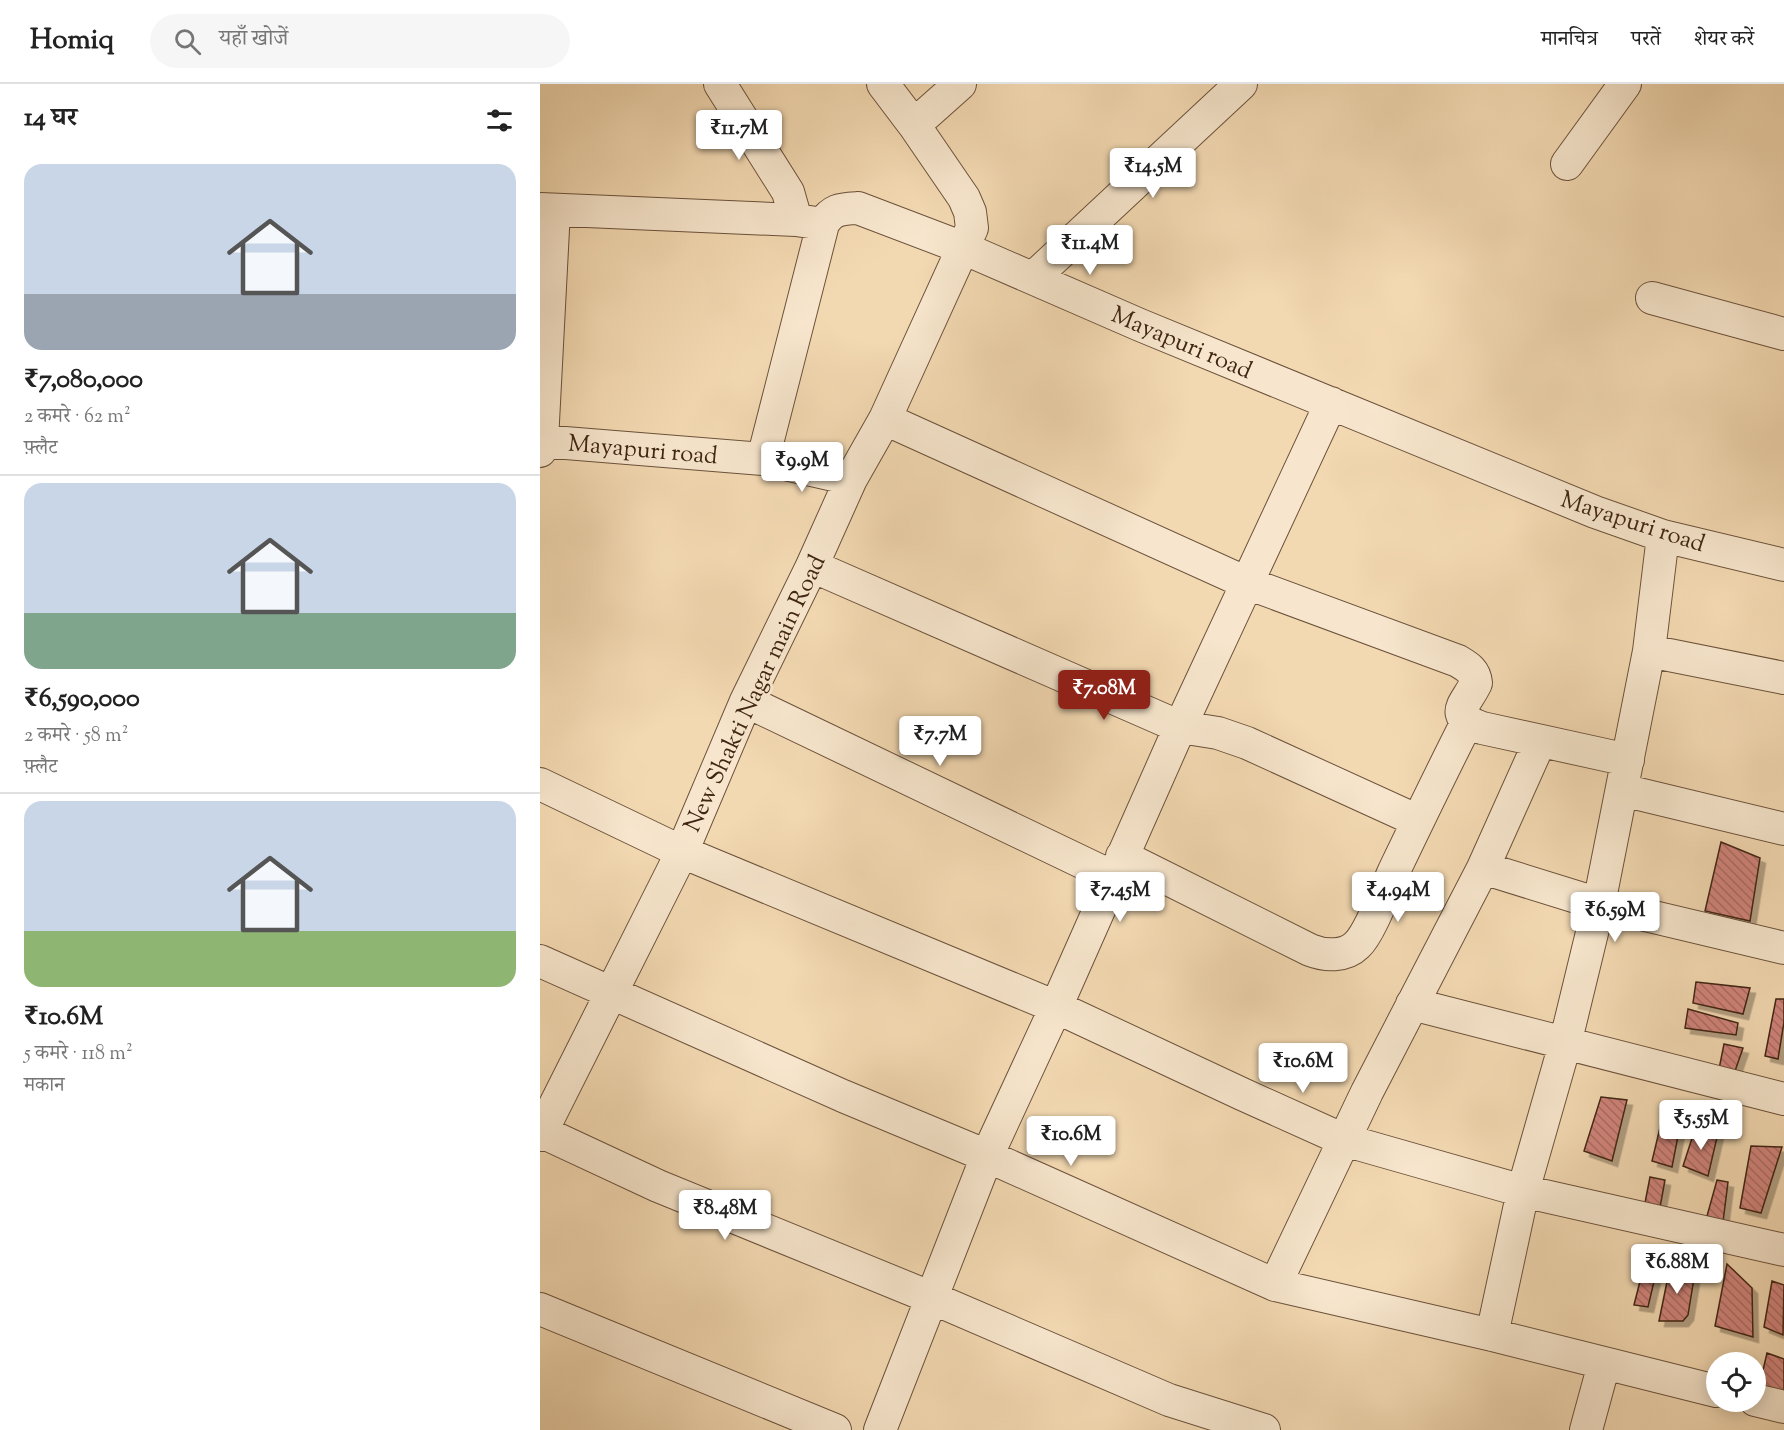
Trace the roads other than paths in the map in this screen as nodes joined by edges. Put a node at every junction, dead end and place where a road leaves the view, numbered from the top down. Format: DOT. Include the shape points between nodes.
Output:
graph roads {
  1 [pos="720,84"];
  2 [pos="883,84"];
  3 [pos="960,84"];
  4 [pos="1241,84"];
  5 [pos="1625,84"];
  6 [pos="914,125"];
  7 [pos="1567,164"];
  8 [pos="547,210"];
  9 [pos="809,222"];
  10 [pos="963,248"];
  11 [pos="1033,278"];
  12 [pos="1652,298"];
  13 [pos="1784,334"];
  14 [pos="1331,403"];
  15 [pos="885,419"];
  16 [pos="541,444"];
  17 [pos="763,459"];
  18 [pos="851,479"];
  19 [pos="1663,536"];
  20 [pos="1784,565"];
  21 [pos="812,566"];
  22 [pos="1247,584"];
  23 [pos="1649,651"];
  24 [pos="1784,678"];
  25 [pos="746,701"];
  26 [pos="1467,722"];
  27 [pos="1180,727"];
  28 [pos="1540,741"];
  29 [pos="1628,760"];
  30 [pos="540,784"];
  31 [pos="1622,790"];
  32 [pos="1418,821"];
  33 [pos="1784,829"];
  34 [pos="682,852"];
  35 [pos="1118,867"];
  36 [pos="1483,868"];
  37 [pos="1599,904"];
  38 [pos="1784,948"];
  39 [pos="540,961"];
  40 [pos="612,993"];
  41 [pos="1412,1004"];
  42 [pos="1056,1007"];
  43 [pos="1565,1044"];
  44 [pos="1784,1099"];
  45 [pos="541,1133"];
  46 [pos="1344,1140"];
  47 [pos="987,1156"];
  48 [pos="1523,1191"];
  49 [pos="1784,1250"];
  50 [pos="1275,1285"];
  51 [pos="932,1298"];
  52 [pos="540,1309"];
  53 [pos="1492,1335"];
  54 [pos="1604,1364"];
  55 [pos="1706,1389"];
  56 [pos="1766,1403"];
  57 [pos="1784,1407"];
  58 [pos="835,1430"];
  59 [pos="880,1430"];
  60 [pos="1264,1430"];
  61 [pos="1586,1430"];
  1 -- 9 [label="street"];
  2 -- 6 [label="street, New Shakti Nagar main Road"];
  3 -- 6 [label="street"];
  4 -- 11 [label="street"];
  5 -- 7 [label="street"];
  6 -- 10 [label="street, New Shakti Nagar main Road" via="970,212 972,228"];
  8 -- 9 [label="street"];
  8 -- 16 [label="street"];
  9 -- 10 [label="street, Mayapuri road" via="842,209 858,208"];
  9 -- 17 [label="street"];
  10 -- 11 [label="street, Mayapuri road"];
  10 -- 15 [label="street, New Shakti Nagar main Road"];
  11 -- 14 [label="street, Mayapuri road"];
  12 -- 13 [label="street"];
  14 -- 19 [label="street, Mayapuri road" via="1595,512"];
  14 -- 22 [label="street"];
  15 -- 18 [label="street, New Shakti Nagar main Road"];
  15 -- 22 [label="street"];
  16 -- 17 [label="street, Mayapuri road"];
  17 -- 18 [label="street, Mayapuri road"];
  18 -- 21 [label="street, New Shakti Nagar main Road"];
  19 -- 20 [label="street, Mayapuri road"];
  19 -- 23 [label="street"];
  21 -- 25 [label="street, New Shakti Nagar main Road"];
  21 -- 27 [label="street"];
  22 -- 26 [label="street" via="1468,667 1476,683 1462,709"];
  22 -- 27 [label="street"];
  23 -- 24 [label="street"];
  23 -- 29 [label="street"];
  25 -- 34 [label="street, New Shakti Nagar main Road"];
  25 -- 35 [label="street"];
  26 -- 28 [label="street"];
  26 -- 32 [label="street"];
  27 -- 32 [label="street" via="1247,743"];
  27 -- 35 [label="street"];
  28 -- 29 [label="street"];
  28 -- 36 [label="street"];
  29 -- 31 [label="street"];
  30 -- 34 [label="street"];
  31 -- 33 [label="street"];
  31 -- 37 [label="street"];
  32 -- 35 [label="street" via="1359,943 1338,954 1310,950"];
  34 -- 40 [label="street, New Shakti Nagar main Road"];
  34 -- 42 [label="street"];
  35 -- 42 [label="street"];
  36 -- 37 [label="street"];
  36 -- 41 [label="street"];
  37 -- 38 [label="street"];
  37 -- 43 [label="street"];
  39 -- 40 [label="street"];
  40 -- 45 [label="street, New Shakti Nagar main Road"];
  40 -- 47 [label="street"];
  41 -- 43 [label="street"];
  41 -- 46 [label="street"];
  42 -- 46 [label="street"];
  42 -- 47 [label="street"];
  43 -- 44 [label="street"];
  43 -- 48 [label="street"];
  45 -- 51 [label="street" via="658,1186"];
  46 -- 48 [label="street"];
  46 -- 50 [label="street"];
  47 -- 50 [label="street"];
  47 -- 51 [label="street"];
  48 -- 49 [label="street"];
  48 -- 53 [label="street"];
  50 -- 53 [label="street"];
  51 -- 59 [label="street"];
  51 -- 60 [label="street" via="1169,1400"];
  52 -- 58 [label="street"];
  53 -- 54 [label="street"];
  54 -- 55 [label="street"];
  54 -- 61 [label="street"];
  56 -- 57 [label="street"];
}
